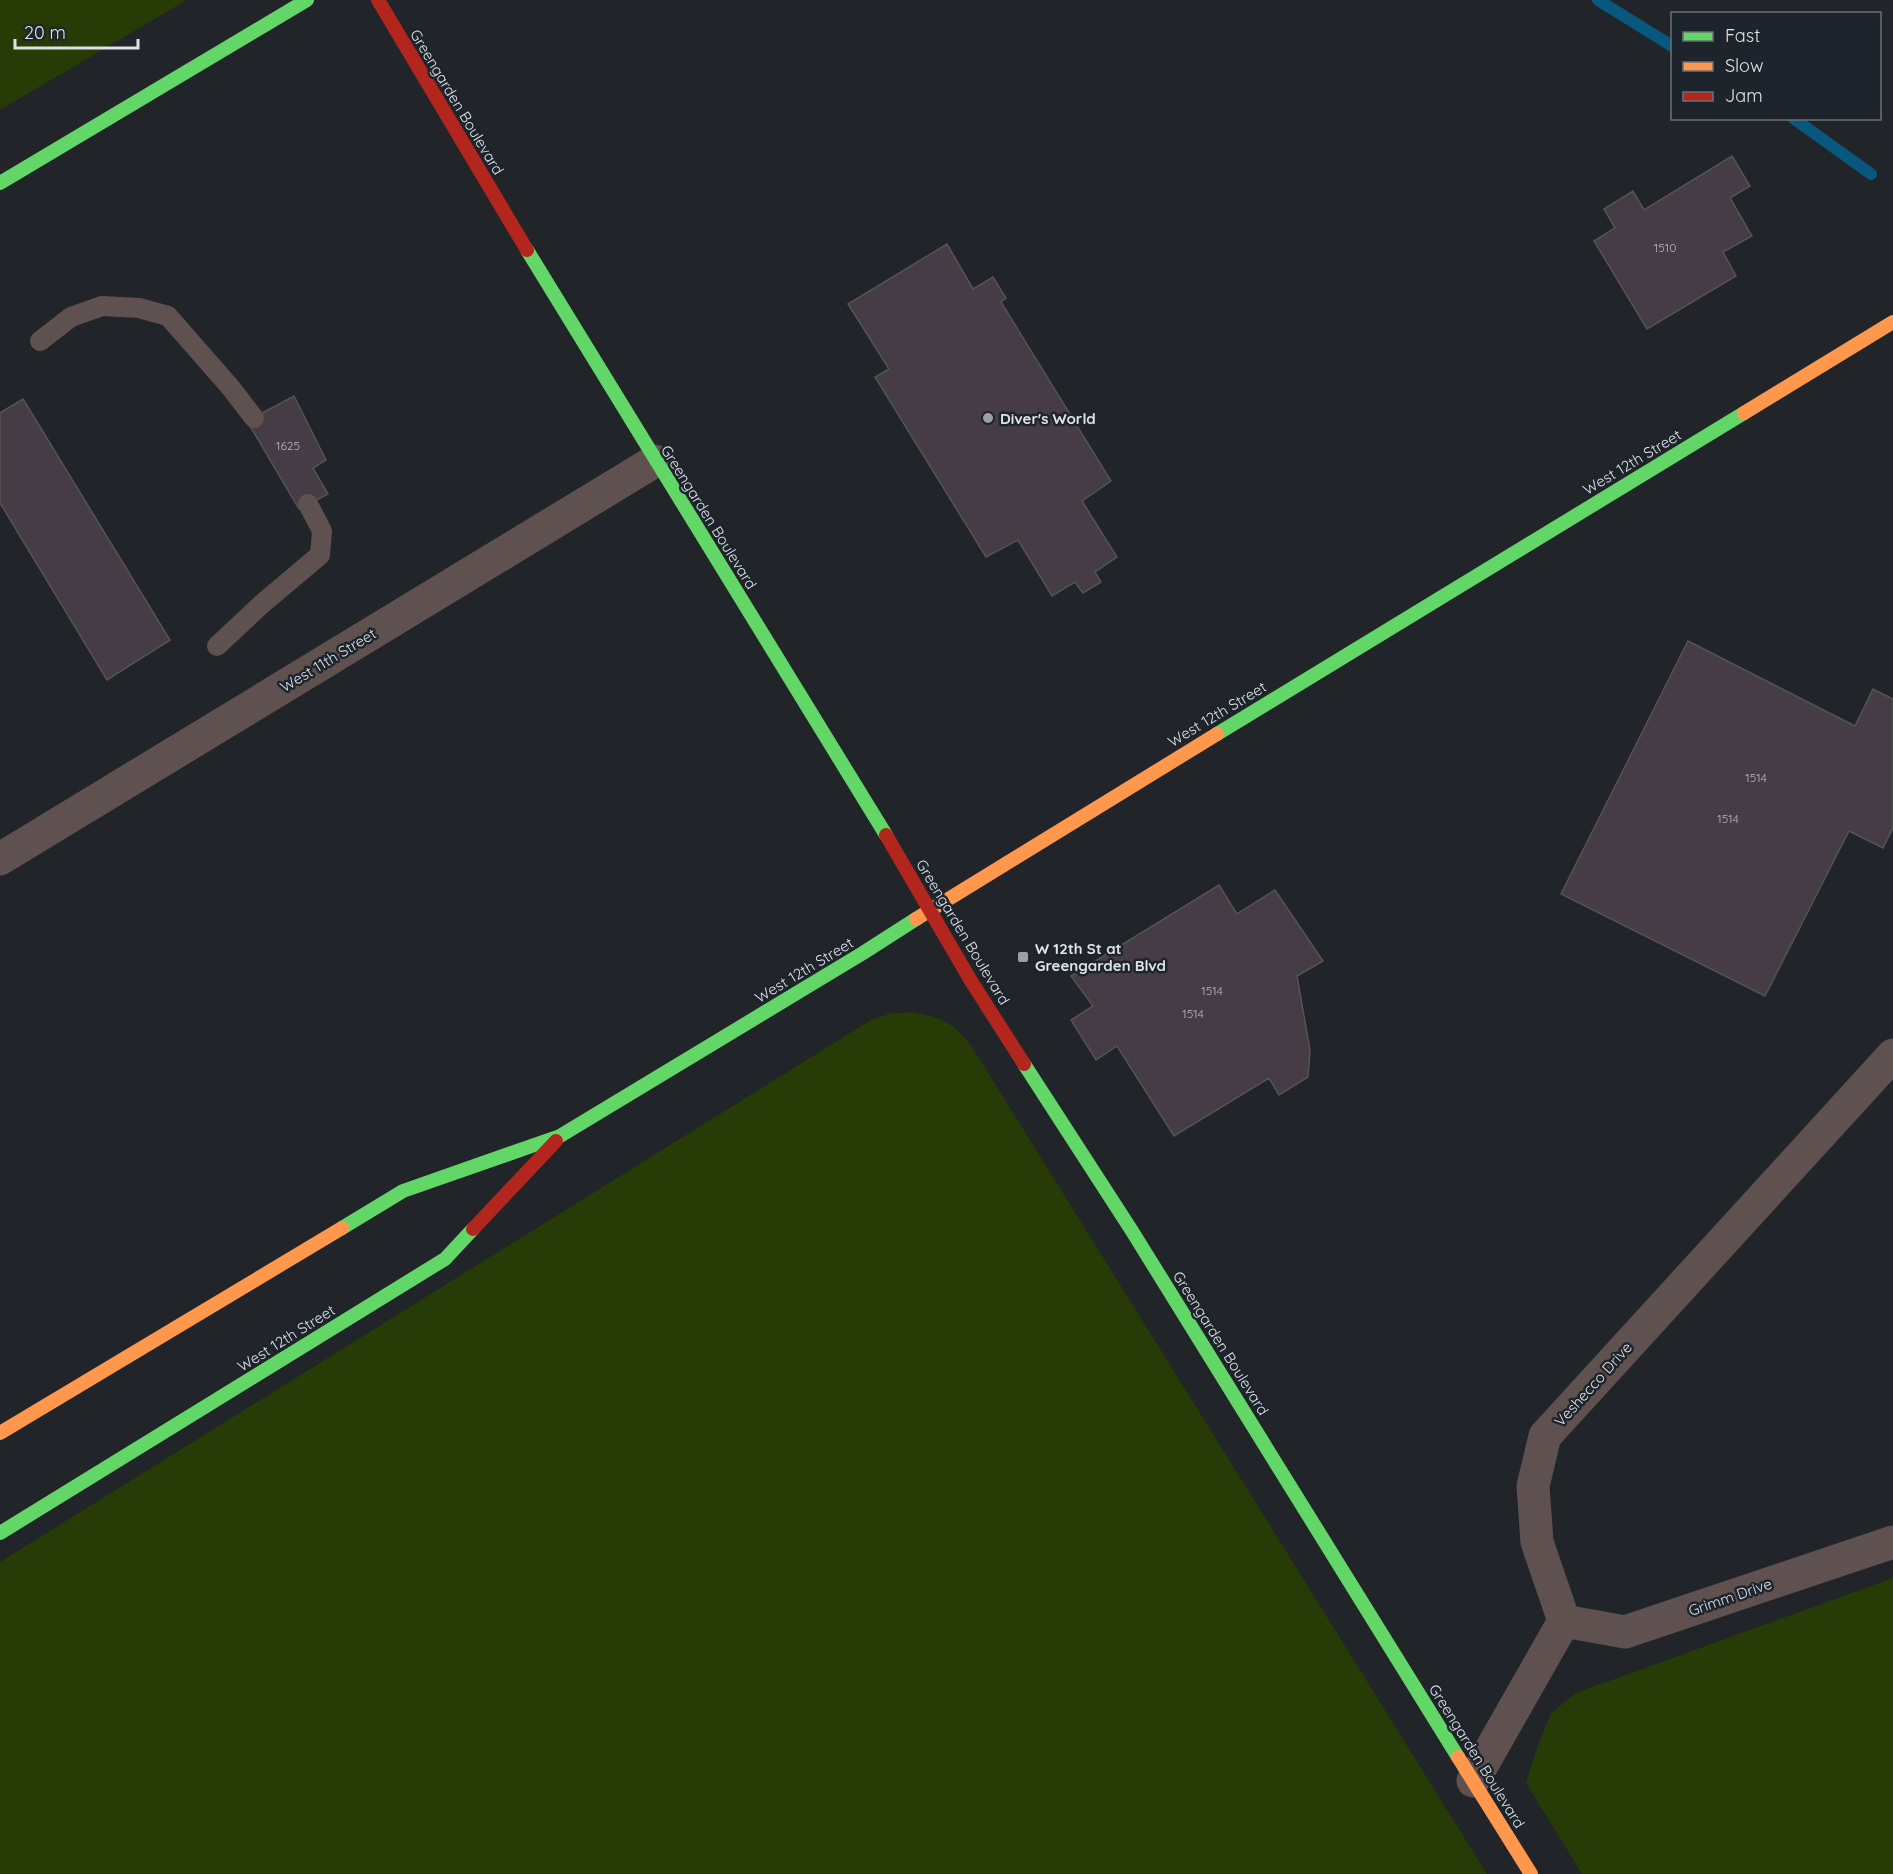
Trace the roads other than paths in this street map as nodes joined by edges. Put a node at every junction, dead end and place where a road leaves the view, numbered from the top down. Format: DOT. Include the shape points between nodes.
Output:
graph roads {
  1 [pos="307,0"];
  2 [pos="378,0"];
  3 [pos="0,183"];
  4 [pos="1893,322"];
  5 [pos="40,341"];
  6 [pos="254,418"];
  7 [pos="655,461"];
  8 [pos="308,504"];
  9 [pos="217,646"];
  10 [pos="0,859"];
  11 [pos="931,909"];
  12 [pos="1893,1055"];
  13 [pos="560,1136"];
  14 [pos="0,1433"];
  15 [pos="0,1533"];
  16 [pos="1893,1542"];
  17 [pos="1564,1621"];
  18 [pos="1473,1781"];
  19 [pos="1531,1874"];
  1 -- 3 [label="main road"];
  2 -- 7 [label="main road, Greengarden Boulevard"];
  4 -- 11 [label="main road, West 12th Street"];
  5 -- 6 [label="lane" via="71,317 102,306 139,308 168,316"];
  7 -- 10 [label="street, West 11th Street"];
  7 -- 11 [label="main road, Greengarden Boulevard"];
  8 -- 9 [label="lane" via="322,531 320,555"];
  11 -- 13 [label="main road, West 12th Street"];
  11 -- 18 [label="main road, Greengarden Boulevard" via="971,981 1132,1231"];
  12 -- 17 [label="street, Veshecco Drive" via="1545,1436 1533,1486 1537,1542"];
  13 -- 14 [label="main road, West 12th Street" via="403,1191"];
  13 -- 15 [label="main road, West 12th Street" via="445,1259"];
  16 -- 17 [label="street, Grimm Drive" via="1625,1632"];
  17 -- 18 [label="street"];
  18 -- 19 [label="main road, Greengarden Boulevard"];
}
